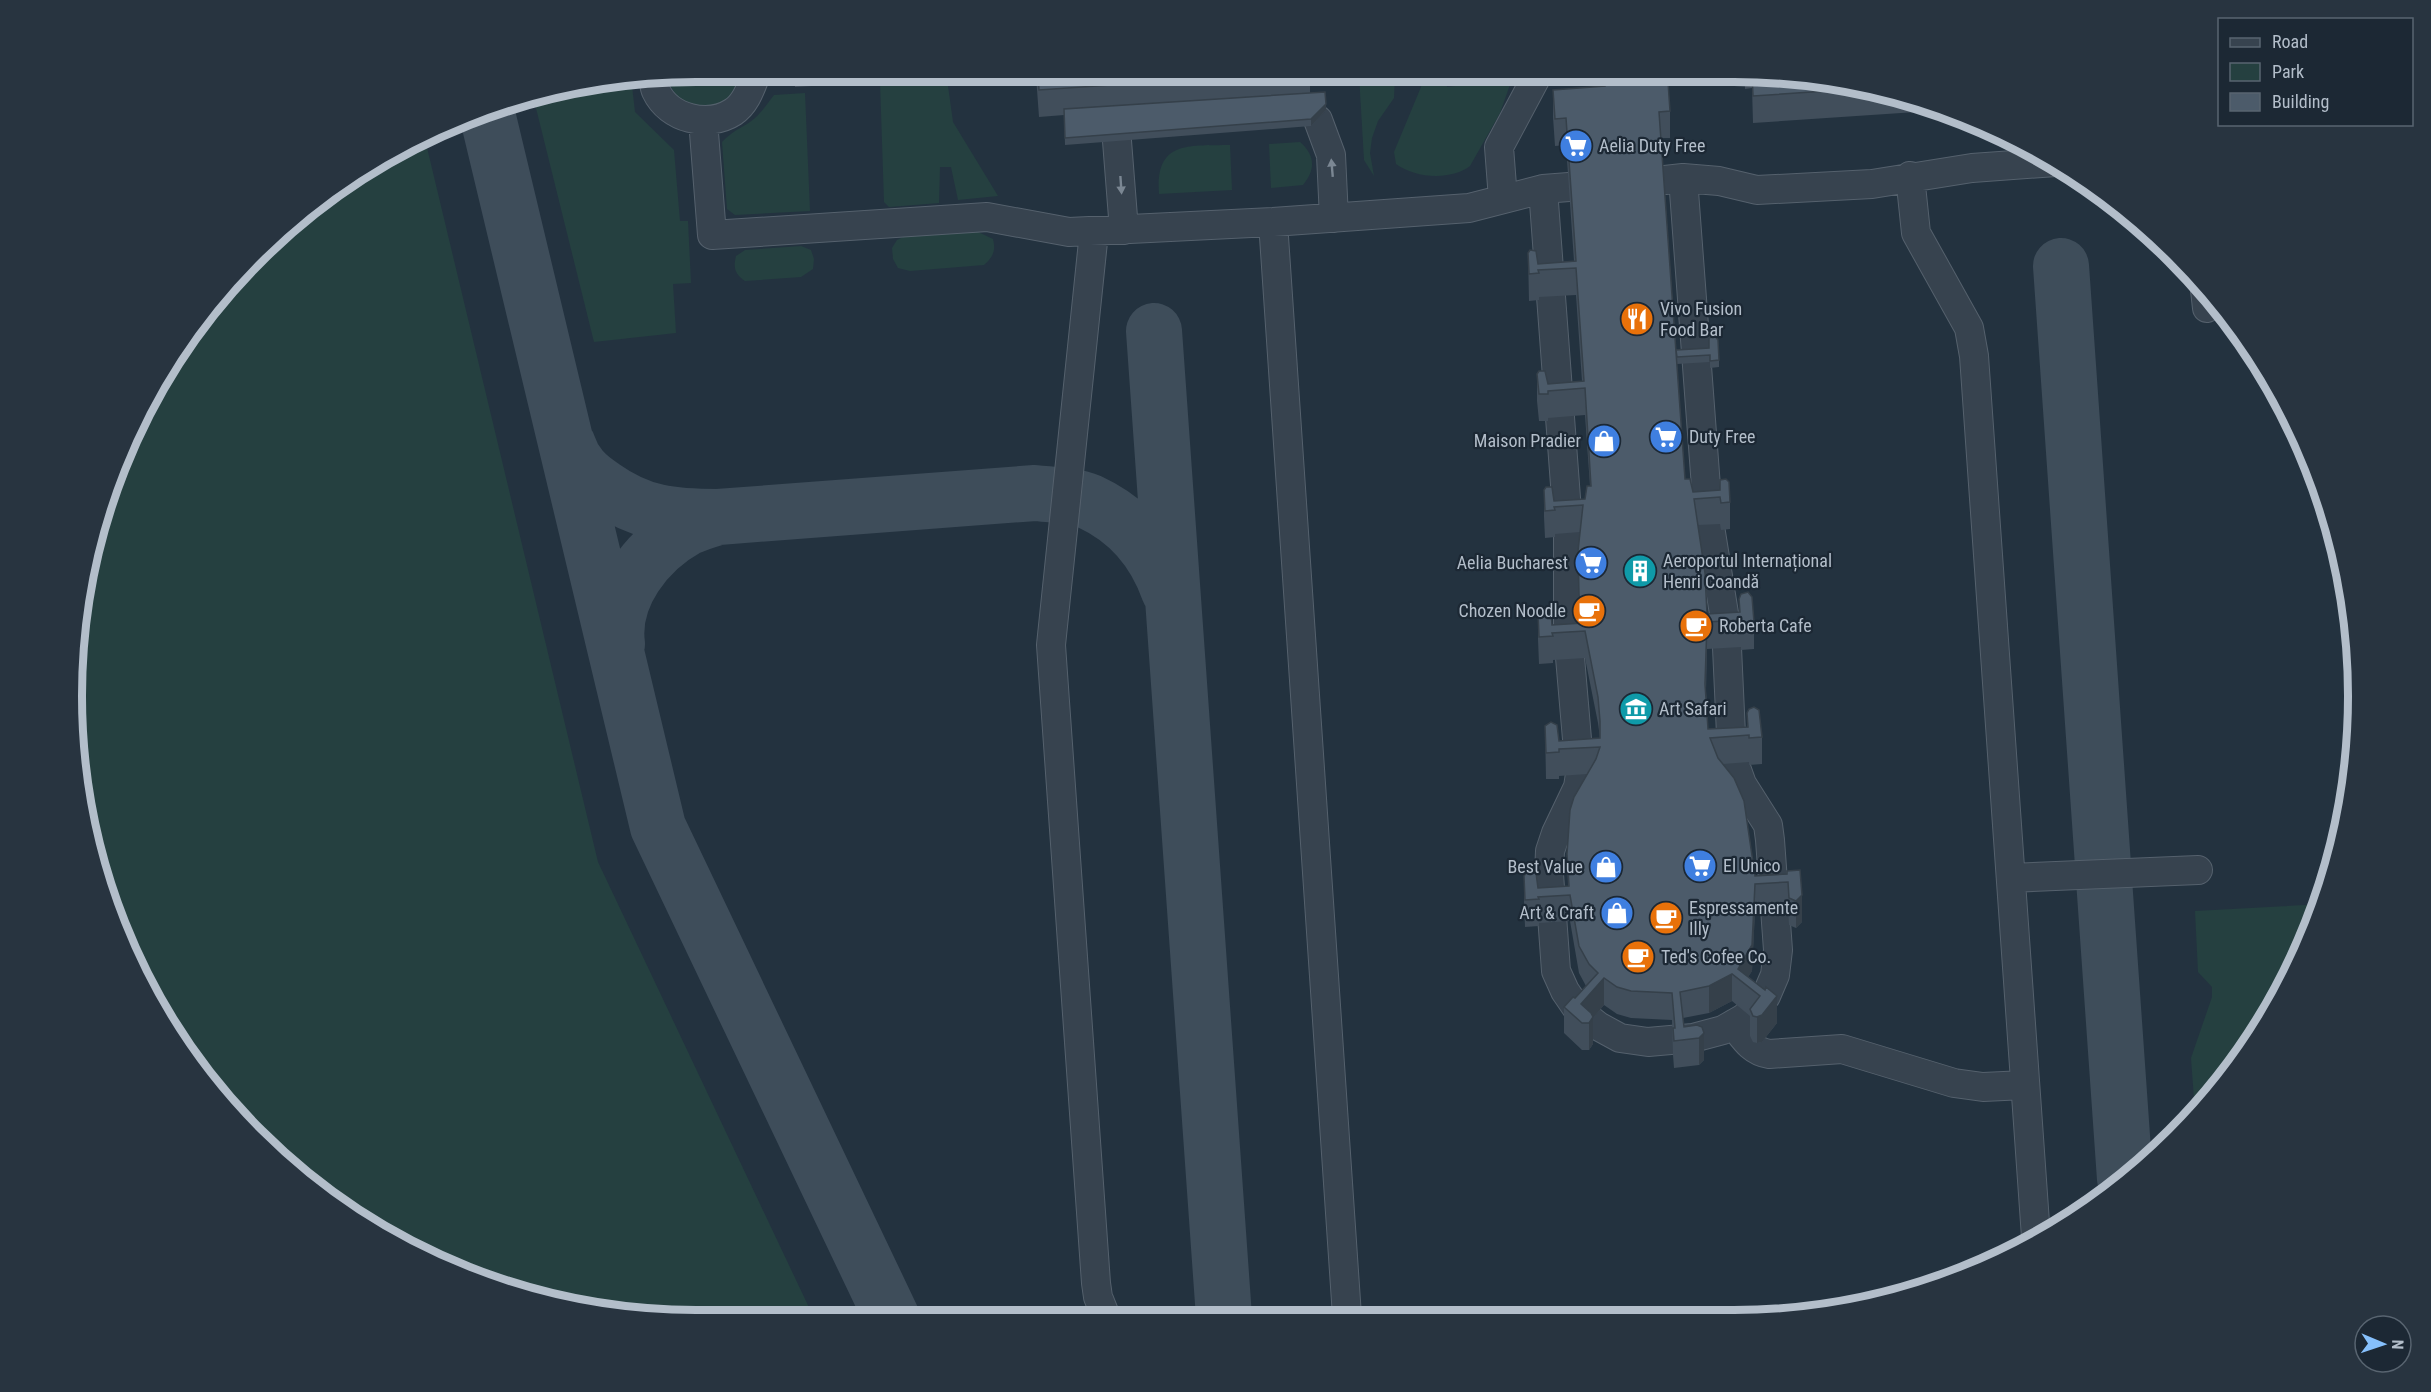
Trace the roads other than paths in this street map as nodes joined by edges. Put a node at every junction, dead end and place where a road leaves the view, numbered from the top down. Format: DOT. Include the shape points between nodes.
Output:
graph roads {
  1 [pos="753,82"];
  2 [pos="1534,82"];
  3 [pos="654,84"];
  4 [pos="703,120"];
  5 [pos="1318,120"];
  6 [pos="1117,141"];
  7 [pos="2039,163"];
  8 [pos="1910,176"];
  9 [pos="1503,199"];
  10 [pos="1334,218"];
  11 [pos="1273,222"];
  12 [pos="1124,230"];
  13 [pos="1094,232"];
  14 [pos="2198,870"];
  15 [pos="2011,878"];
  16 [pos="1733,1024"];
  17 [pos="2025,1085"];
  18 [pos="2036,1230"];
  19 [pos="1103,1310"];
  20 [pos="1347,1310"];
  1 -- 4 [label="lane" via="749,95 734,112 712,121"];
  2 -- 9 [label="lane" via="1499,147"];
  3 -- 4 [label="lane" via="668,105 688,119"];
  4 -- 13 [label="lane" via="712,235 987,217 1069,232"];
  10 -- 5 [label="lane, one-way" via="1331,155"];
  6 -- 12 [label="lane, one-way"];
  7 -- 8 [label="lane"];
  8 -- 15 [label="lane" via="1916,232 1969,328 1974,356"];
  8 -- 16 [label="lane" via="1872,184 1757,190 1719,181 1672,179 1708,514 1726,626 1732,756 1742,784 1767,825 1778,950 1775,975 1766,996"];
  9 -- 10 [label="lane" via="1469,208"];
  9 -- 16 [label="lane" via="1556,188 1568,634 1580,774 1551,851 1556,971 1578,1010 1620,1038 1648,1042 1693,1038"];
  10 -- 11 [label="lane"];
  11 -- 12 [label="lane"];
  11 -- 20 [label="lane"];
  12 -- 13 [label="lane"];
  13 -- 19 [label="lane" via="1051,645 1096,1283"];
  14 -- 15 [label="lane"];
  15 -- 17 [label="lane"];
  16 -- 17 [label="lane" via="1753,1048 1769,1054 1842,1049 1954,1083 1983,1087"];
  17 -- 18 [label="lane"];
}
